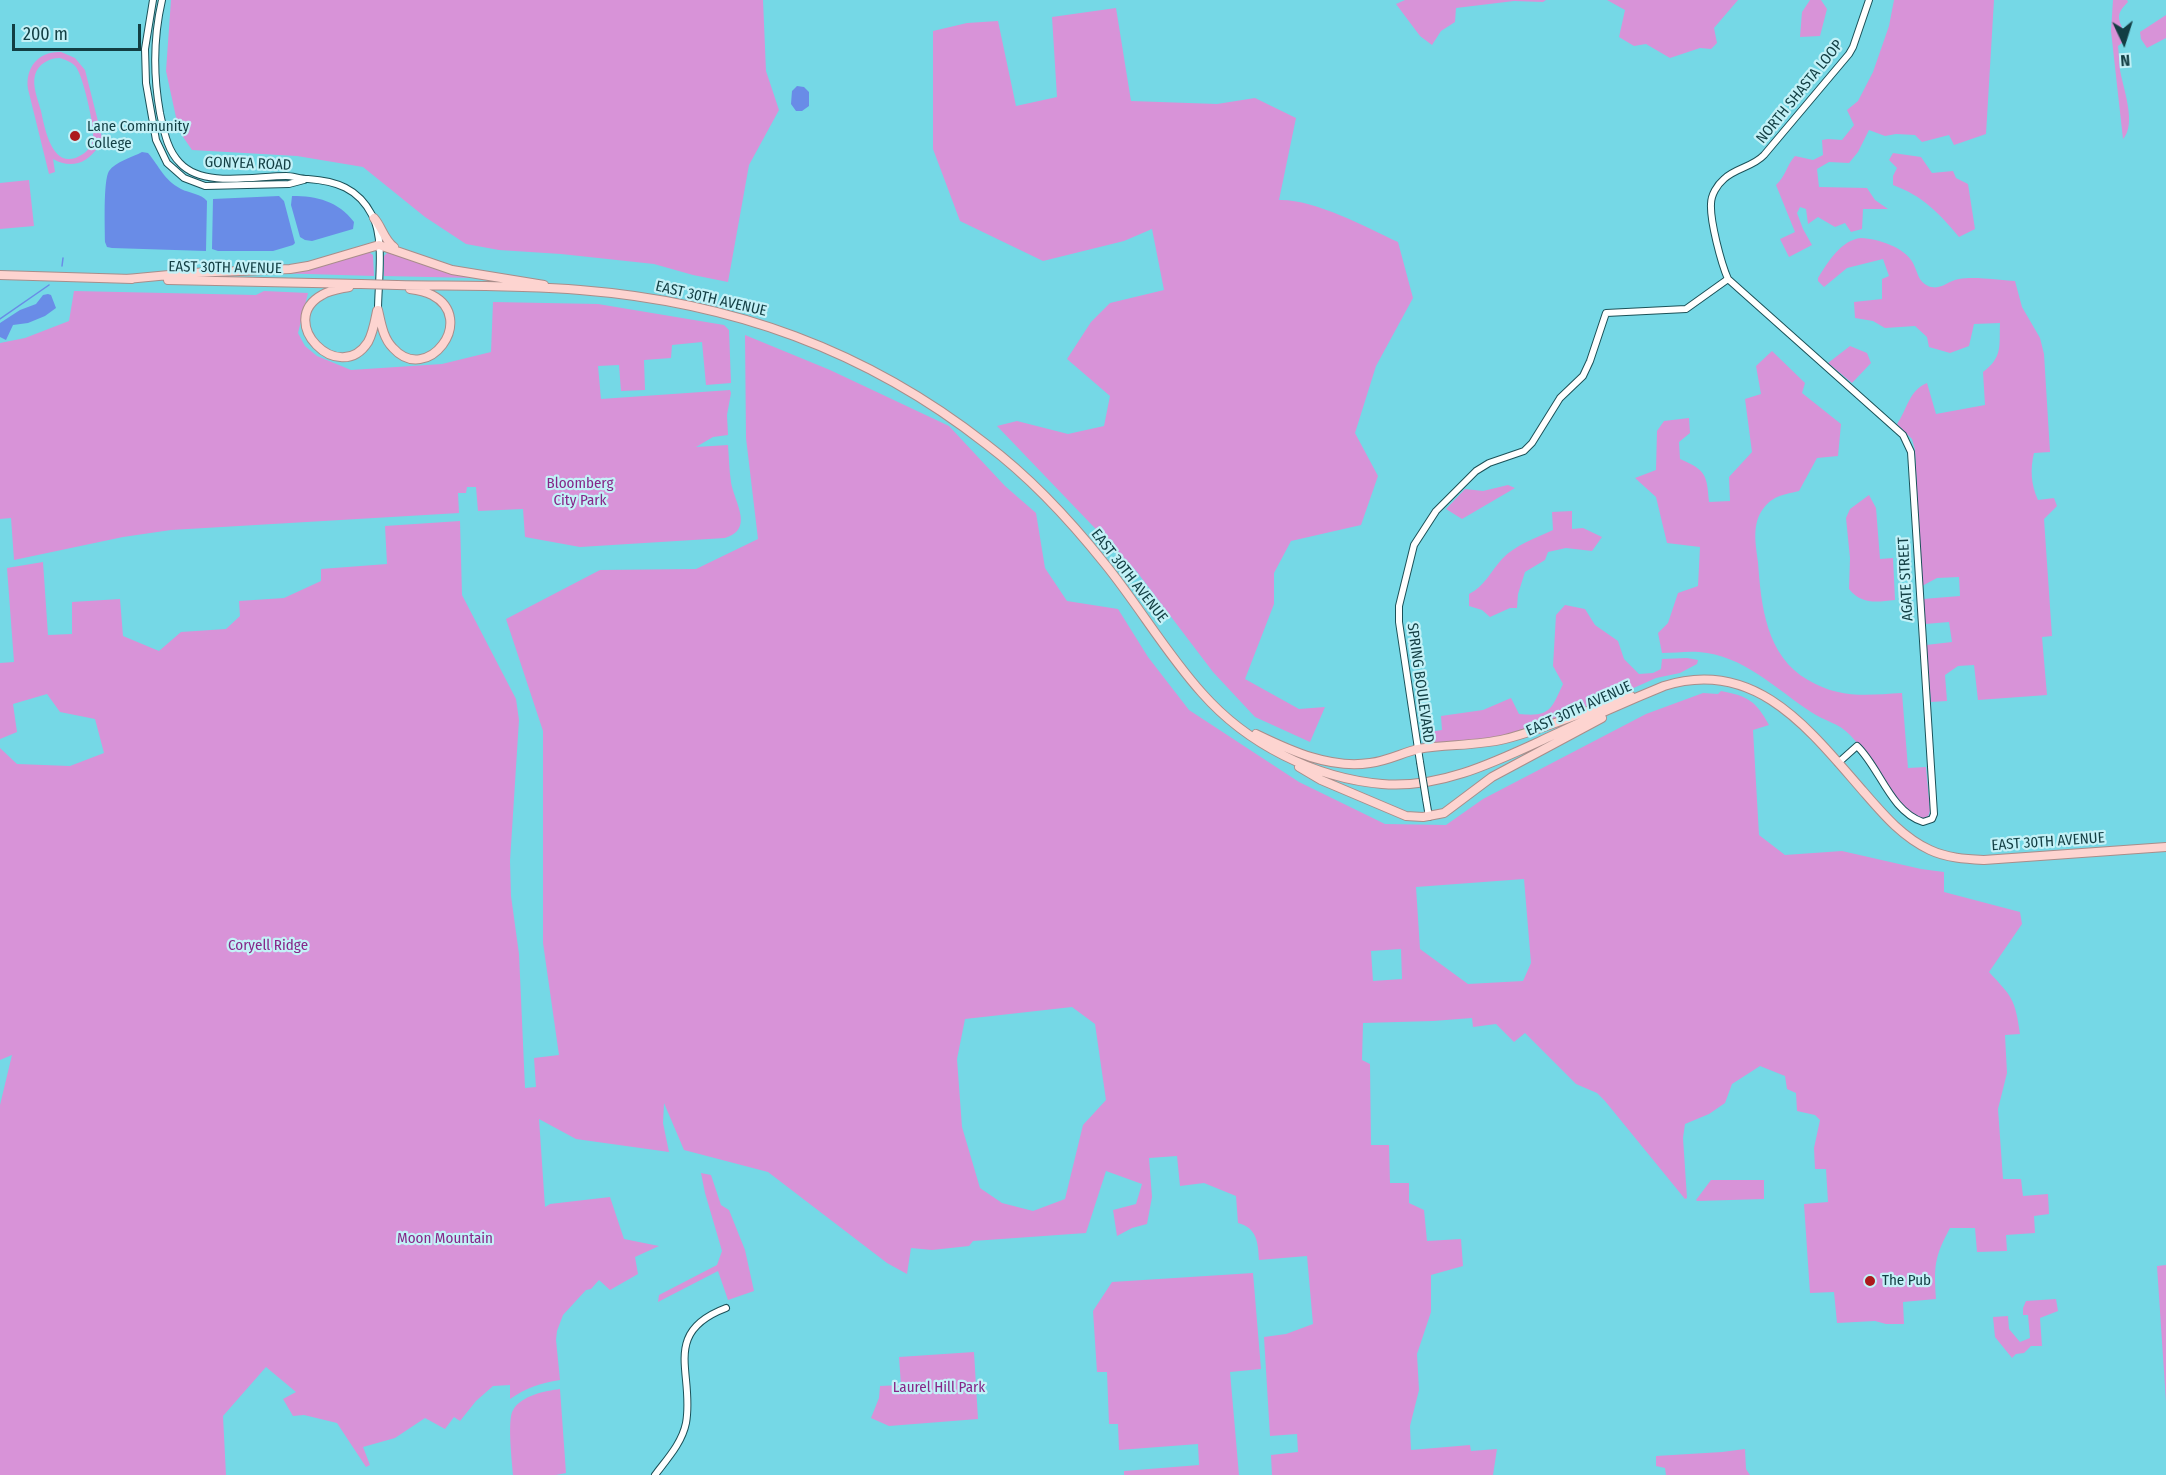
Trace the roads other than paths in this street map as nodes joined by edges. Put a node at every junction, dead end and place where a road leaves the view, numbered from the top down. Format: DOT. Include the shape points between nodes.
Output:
graph roads {
  1 [pos="153,0"];
  2 [pos="162,0"];
  3 [pos="1869,0"];
  4 [pos="307,179"];
  5 [pos="374,218"];
  6 [pos="379,245"];
  7 [pos="409,255"];
  8 [pos="0,275"];
  9 [pos="127,279"];
  10 [pos="1728,279"];
  11 [pos="361,284"];
  12 [pos="397,285"];
  13 [pos="560,289"];
  14 [pos="378,310"];
  15 [pos="1658,689"];
  16 [pos="1643,695"];
  17 [pos="1238,726"];
  18 [pos="1418,749"];
  19 [pos="1277,753"];
  20 [pos="1838,763"];
  21 [pos="1429,817"];
  22 [pos="2166,847"];
  23 [pos="726,1308"];
  24 [pos="656,1475"];
  1 -- 4 [label="street, GONYEA ROAD" via="145,49 146,83 156,140 167,163 184,178 205,186 289,184"];
  2 -- 4 [label="street, GONYEA ROAD" via="154,44 156,85 167,142 181,164 207,177"];
  3 -- 10 [label="street, NORTH SHASTA LOOP" via="1853,47 1836,70 1764,155 1732,173 1717,187 1711,211"];
  4 -- 5 [label="street, GONYEA ROAD" via="345,186 361,198"];
  5 -- 6 [label="street, GONYEA ROAD"];
  5 -- 7 [label="main road" via="387,242"];
  6 -- 7 [label="main road"];
  6 -- 9 [label="main road" via="290,269"];
  6 -- 14 [label="street, GONYEA ROAD"];
  7 -- 13 [label="main road" via="452,270"];
  8 -- 9 [label="main road, EAST 30TH AVENUE"];
  9 -- 11 [label="main road, EAST 30TH AVENUE"];
  10 -- 18 [label="street, SPRING BOULEVARD" via="1686,309 1608,312 1583,376 1560,398 1532,443 1524,451 1476,471 1436,511 1414,545 1399,606"];
  10 -- 20 [label="street, AGATE STREET" via="1903,435 1911,452 1932,819 1918,821 1905,810 1889,794 1870,760 1857,746"];
  11 -- 12 [label="main road, EAST 30TH AVENUE, bridge"];
  11 -- 14 [label="main road" via="315,299 306,321 312,342 330,355 348,356 364,347"];
  12 -- 13 [label="main road, EAST 30TH AVENUE"];
  12 -- 14 [label="main road" via="442,302 450,320 442,348 427,358 400,354 387,340"];
  13 -- 17 [label="main road, EAST 30TH AVENUE" via="620,294 739,317 804,338 900,384 990,446 1051,503 1107,566 1192,681"];
  15 -- 16 [label="main road, EAST 30TH AVENUE"];
  15 -- 18 [label="main road" via="1503,739"];
  15 -- 20 [label="main road, EAST 30TH AVENUE" via="1707,679 1752,689 1790,715"];
  16 -- 19 [label="main road, EAST 30TH AVENUE" via="1484,766 1440,779 1403,784 1367,782 1332,775"];
  16 -- 21 [label="main road" via="1492,777 1444,813"];
  17 -- 18 [label="main road" via="1310,757 1346,764 1371,763"];
  17 -- 19 [label="main road, EAST 30TH AVENUE"];
  18 -- 21 [label="street, SPRING BOULEVARD, bridge"];
  19 -- 21 [label="main road" via="1321,780 1396,813"];
  20 -- 22 [label="main road, EAST 30TH AVENUE" via="1903,833 1944,855 1984,860"];
  23 -- 24 [label="street" via="705,1318 690,1335 684,1356 686,1422 676,1447"];
}
